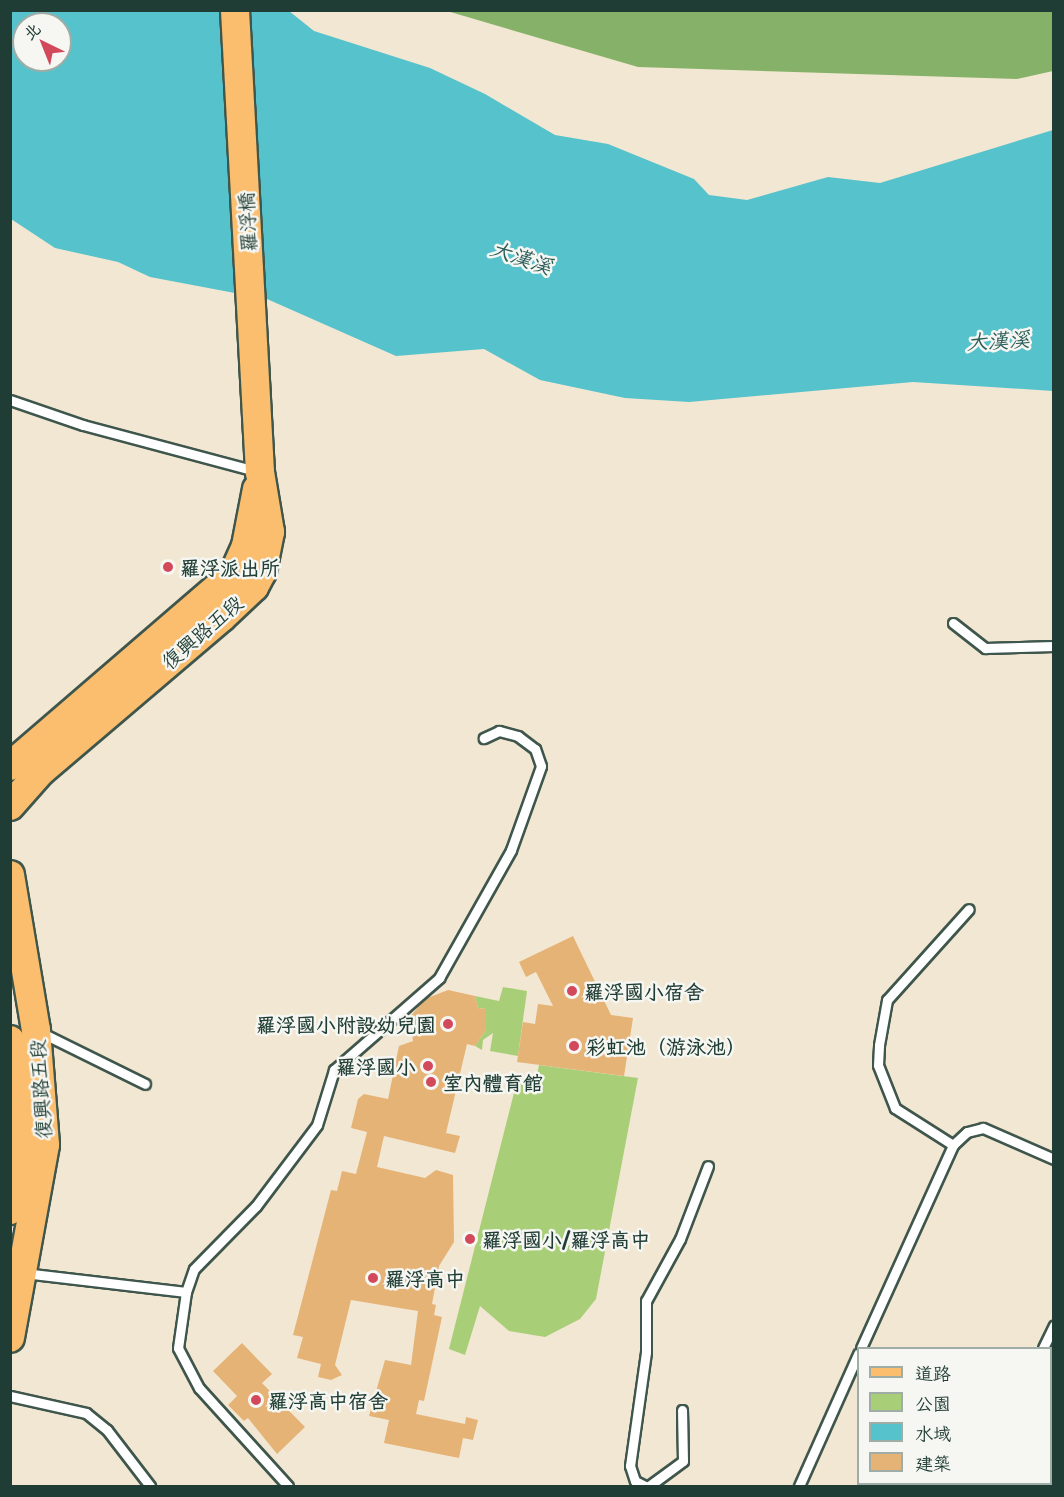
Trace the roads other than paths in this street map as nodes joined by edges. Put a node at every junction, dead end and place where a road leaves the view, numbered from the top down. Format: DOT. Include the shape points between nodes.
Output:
graph roads {
  1 [pos="235,10"];
  2 [pos="10,400"];
  3 [pos="260,434"];
  4 [pos="260,472"];
  5 [pos="953,623"];
  6 [pos="1053,646"];
  7 [pos="484,738"];
  8 [pos="13,786"];
  9 [pos="10,875"];
  10 [pos="969,909"];
  11 [pos="23,1035"];
  12 [pos="145,1084"];
  13 [pos="25,1141"];
  14 [pos="953,1145"];
  15 [pos="1053,1159"];
  16 [pos="708,1166"];
  17 [pos="10,1210"];
  18 [pos="16,1271"];
  19 [pos="186,1292"];
  20 [pos="1053,1325"];
  21 [pos="10,1338"];
  22 [pos="861,1347"];
  23 [pos="1043,1347"];
  24 [pos="857,1356"];
  25 [pos="10,1396"];
  26 [pos="682,1410"];
  27 [pos="150,1486"];
  28 [pos="288,1486"];
  29 [pos="645,1486"];
  30 [pos="649,1486"];
  31 [pos="799,1486"];
  1 -- 3 [label="main road, 羅浮橋"];
  2 -- 4 [label="lane" via="84,426"];
  3 -- 4 [label="main road, 復興路五段"];
  4 -- 8 [label="main road, 復興路五段" via="246,546 234,573 171,644"];
  5 -- 6 [label="lane" via="985,648"];
  7 -- 19 [label="lane" via="499,731 518,736 535,749 541,766 511,850 440,978 334,1071 317,1125 256,1206 194,1269"];
  9 -- 11 [label="main road, 復興路五段"];
  10 -- 14 [label="lane" via="887,1000 878,1065 895,1108"];
  11 -- 12 [label="lane"];
  11 -- 13 [label="main road, 復興路五段"];
  13 -- 17 [label="main road, 復興路五段"];
  13 -- 18 [label="main road, 復興路五段"];
  14 -- 15 [label="lane" via="967,1132 983,1128"];
  14 -- 22 [label="lane"];
  16 -- 29 [label="lane" via="680,1239 646,1301 646,1352 630,1466 635,1481"];
  18 -- 19 [label="lane"];
  18 -- 21 [label="main road, 復興路五段"];
  19 -- 28 [label="lane" via="178,1348 199,1388"];
  20 -- 23 [label="lane"];
  24 -- 31 [label="lane"];
  25 -- 27 [label="lane" via="86,1413 107,1430"];
  26 -- 30 [label="lane" via="683,1461"];
}
